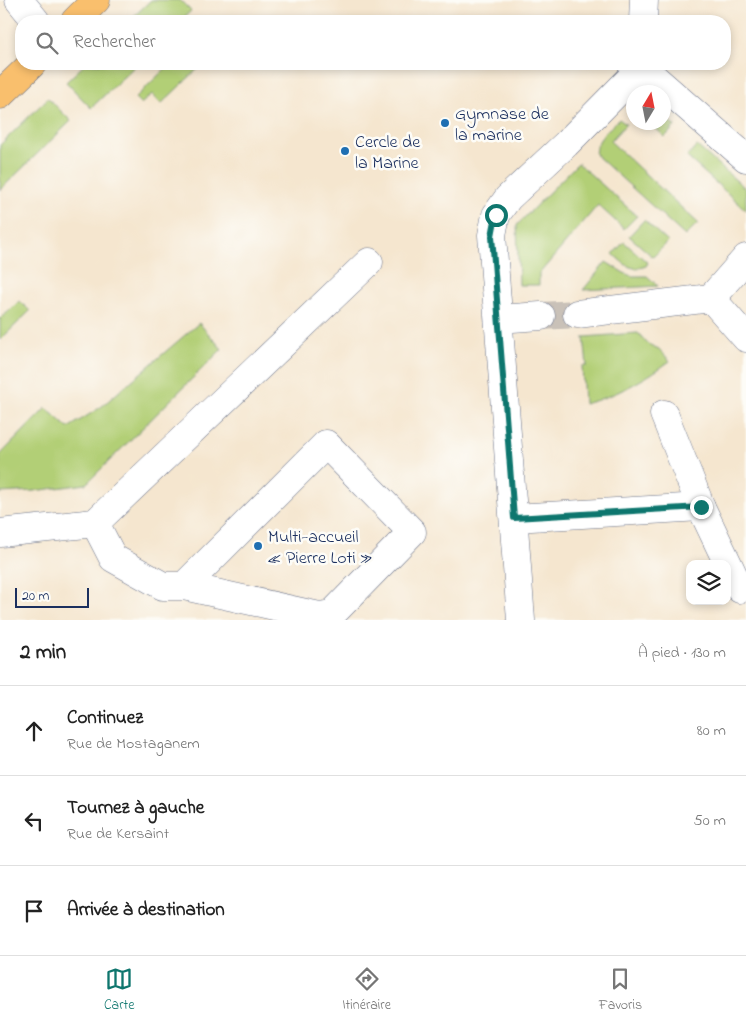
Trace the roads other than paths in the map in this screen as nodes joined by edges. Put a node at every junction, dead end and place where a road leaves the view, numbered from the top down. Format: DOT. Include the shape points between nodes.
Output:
graph roads {
  1 [pos="19,0"];
  2 [pos="96,0"];
  3 [pos="644,0"];
  4 [pos="31,15"];
  5 [pos="81,15"];
  6 [pos="644,15"];
  7 [pos="26,70"];
  8 [pos="637,70"];
  9 [pos="648,70"];
  10 [pos="0,95"];
  11 [pos="746,158"];
  12 [pos="746,258"];
  13 [pos="369,262"];
  14 [pos="711,298"];
  15 [pos="577,314"];
  16 [pos="541,316"];
  17 [pos="499,319"];
  18 [pos="746,338"];
  19 [pos="664,414"];
  20 [pos="701,507"];
  21 [pos="514,518"];
  22 [pos="95,522"];
  23 [pos="0,533"];
  24 [pos="184,586"];
  25 [pos="740,589"];
  26 [pos="521,620"];
  1 -- 4 [label="street"];
  2 -- 5 [label="main road"];
  3 -- 6 [label="street"];
  7 -- 10 [label="main road"];
  8 -- 17 [label="street" via="508,198 496,215 492,236"];
  9 -- 11 [label="street"];
  12 -- 14 [label="street"];
  13 -- 22 [label="street"];
  14 -- 15 [label="street"];
  14 -- 18 [label="street"];
  16 -- 17 [label="street"];
  17 -- 21 [label="street"];
  19 -- 20 [label="street"];
  20 -- 21 [label="street"];
  20 -- 25 [label="street"];
  21 -- 26 [label="street"];
  22 -- 23 [label="street"];
  22 -- 24 [label="street" via="114,558 163,586"];
  24 -- 24 [label="street" via="326,444 412,532 332,614 319,616"];
}
